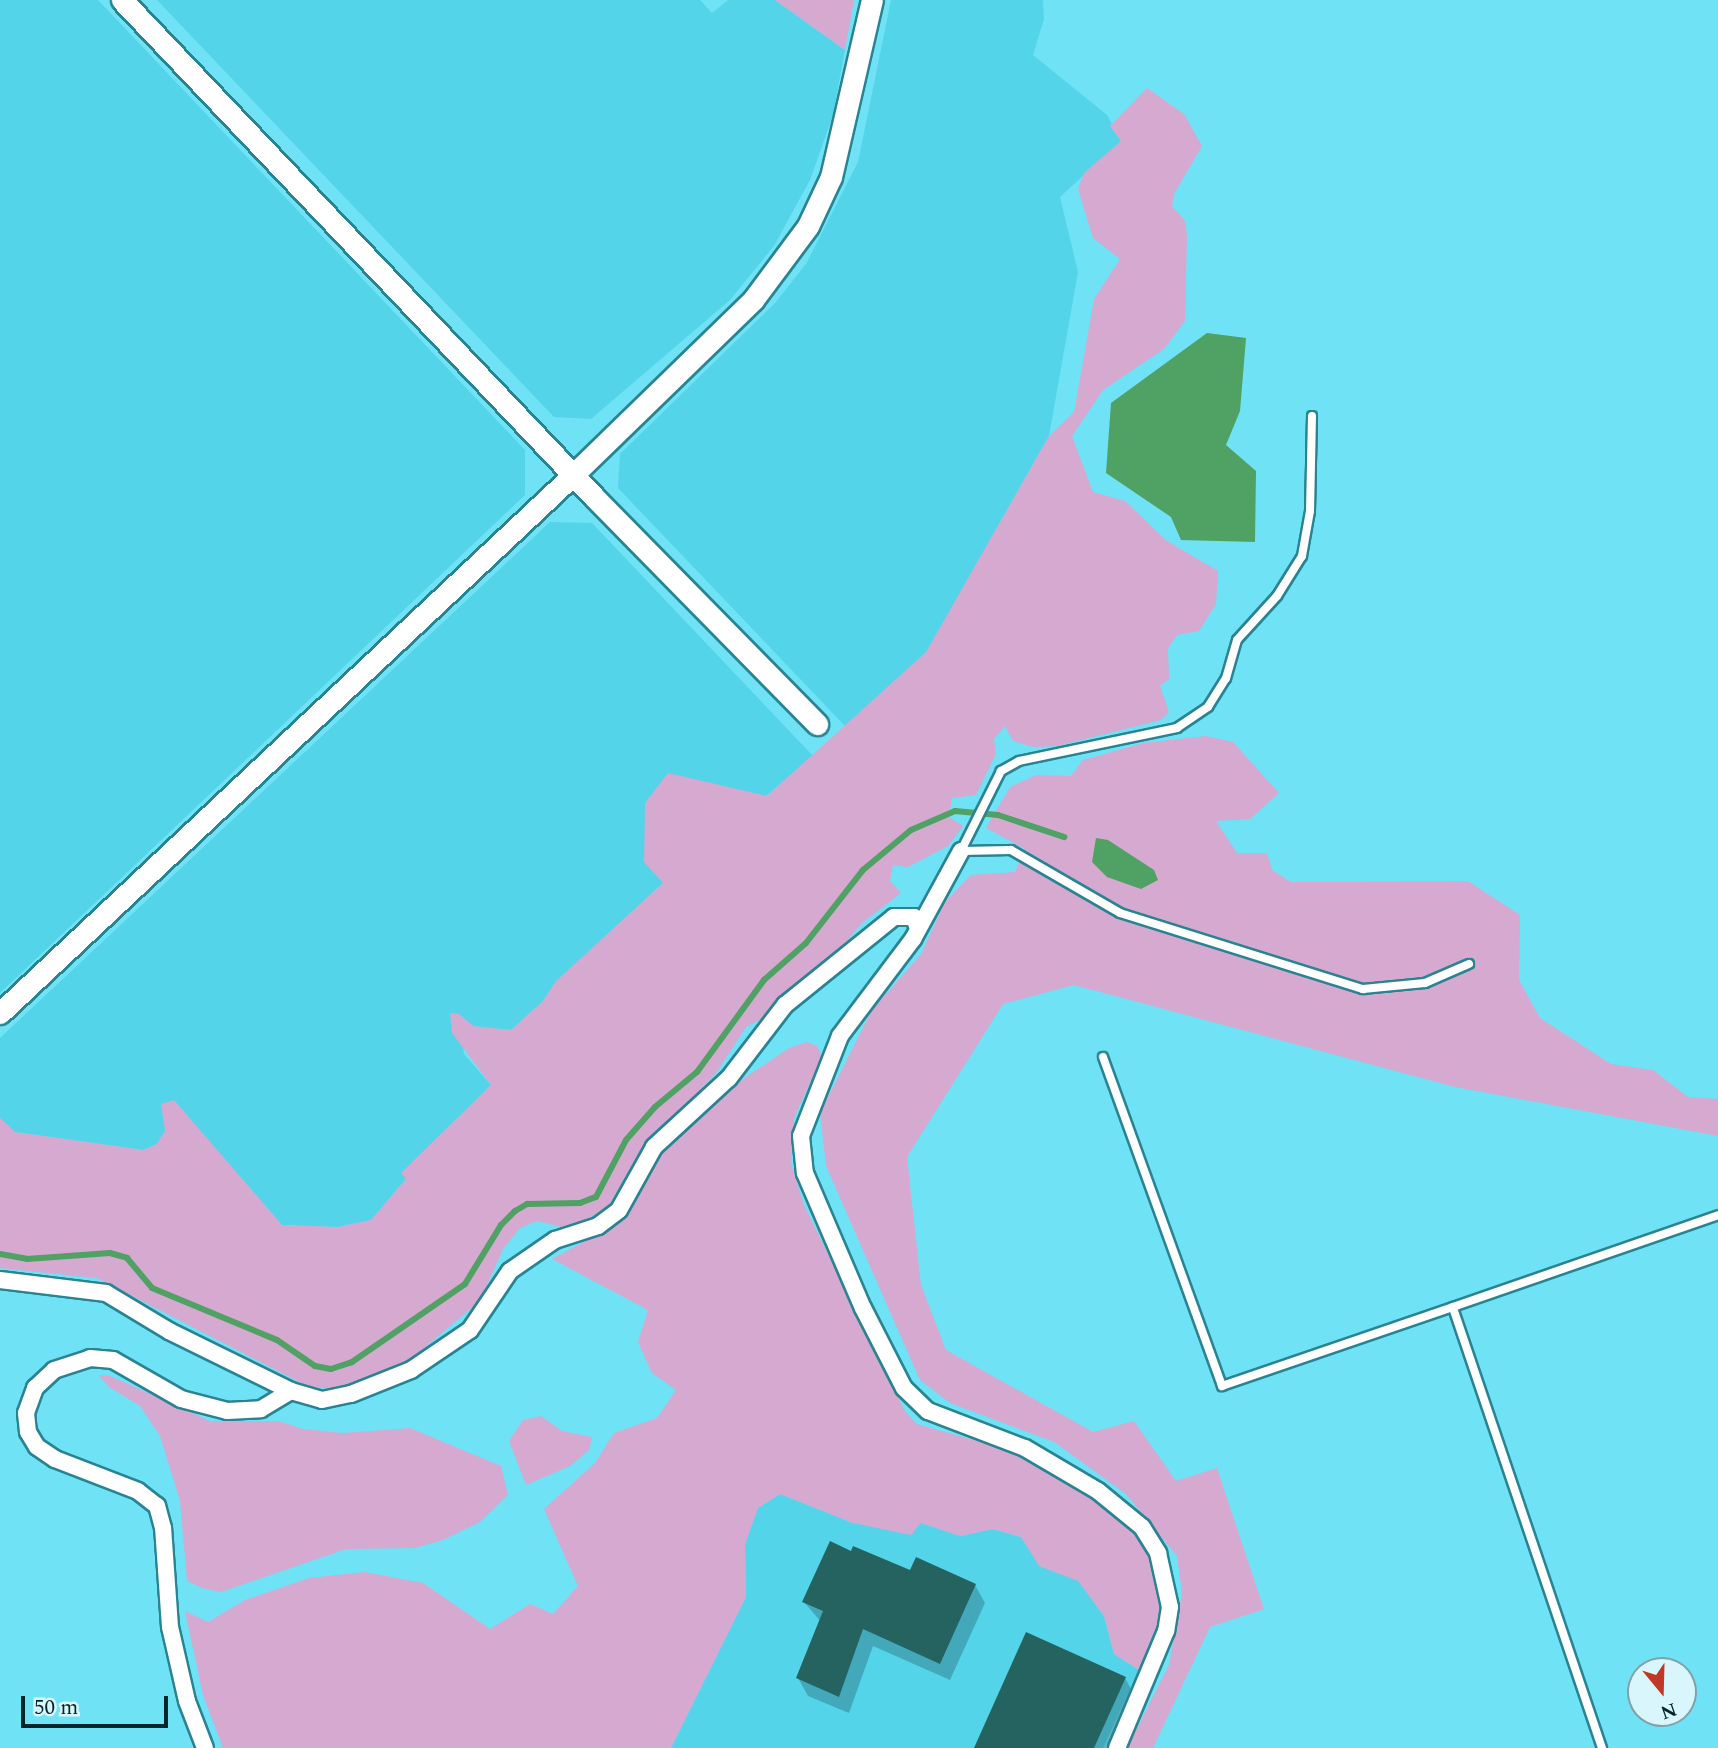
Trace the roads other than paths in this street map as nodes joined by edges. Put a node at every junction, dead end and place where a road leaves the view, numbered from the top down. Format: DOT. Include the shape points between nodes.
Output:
graph roads {
  1 [pos="122,0"];
  2 [pos="872,0"];
  3 [pos="1312,416"];
  4 [pos="573,475"];
  5 [pos="817,723"];
  6 [pos="961,851"];
  7 [pos="917,926"];
  8 [pos="1469,964"];
  9 [pos="0,1013"];
  10 [pos="1103,1057"];
  11 [pos="1718,1215"];
  12 [pos="0,1280"];
  13 [pos="1453,1307"];
  14 [pos="291,1391"];
  15 [pos="205,1748"];
  16 [pos="1117,1748"];
  17 [pos="1602,1748"];
  1 -- 4 [label="street"];
  2 -- 4 [label="street" via="831,177 808,226 753,300"];
  3 -- 6 [label="lane" via="1310,511 1302,556 1277,596 1237,640 1226,678 1208,707 1177,728 1019,761 1001,771"];
  4 -- 5 [label="street"];
  4 -- 9 [label="street"];
  6 -- 7 [label="street"];
  6 -- 8 [label="lane" via="1011,850 1120,913 1363,989 1425,983"];
  7 -- 14 [label="street" via="914,917 894,917 785,1005 729,1078 654,1147 619,1210 598,1226 555,1240 510,1271 470,1330 411,1370 351,1394 322,1400"];
  7 -- 16 [label="street" via="913,939 840,1035 801,1136 805,1173 863,1308 904,1388 928,1411 1025,1448 1098,1491 1142,1527 1158,1553 1170,1607 1166,1631"];
  10 -- 13 [label="lane" via="1222,1386"];
  11 -- 13 [label="lane"];
  12 -- 14 [label="street" via="106,1293 169,1331"];
  13 -- 17 [label="lane"];
  14 -- 15 [label="street" via="261,1409 226,1411 181,1399 113,1360 90,1357 54,1370 36,1388 26,1413 28,1432 37,1447 55,1459 138,1491 157,1506 163,1528 170,1627 187,1701"];
}
